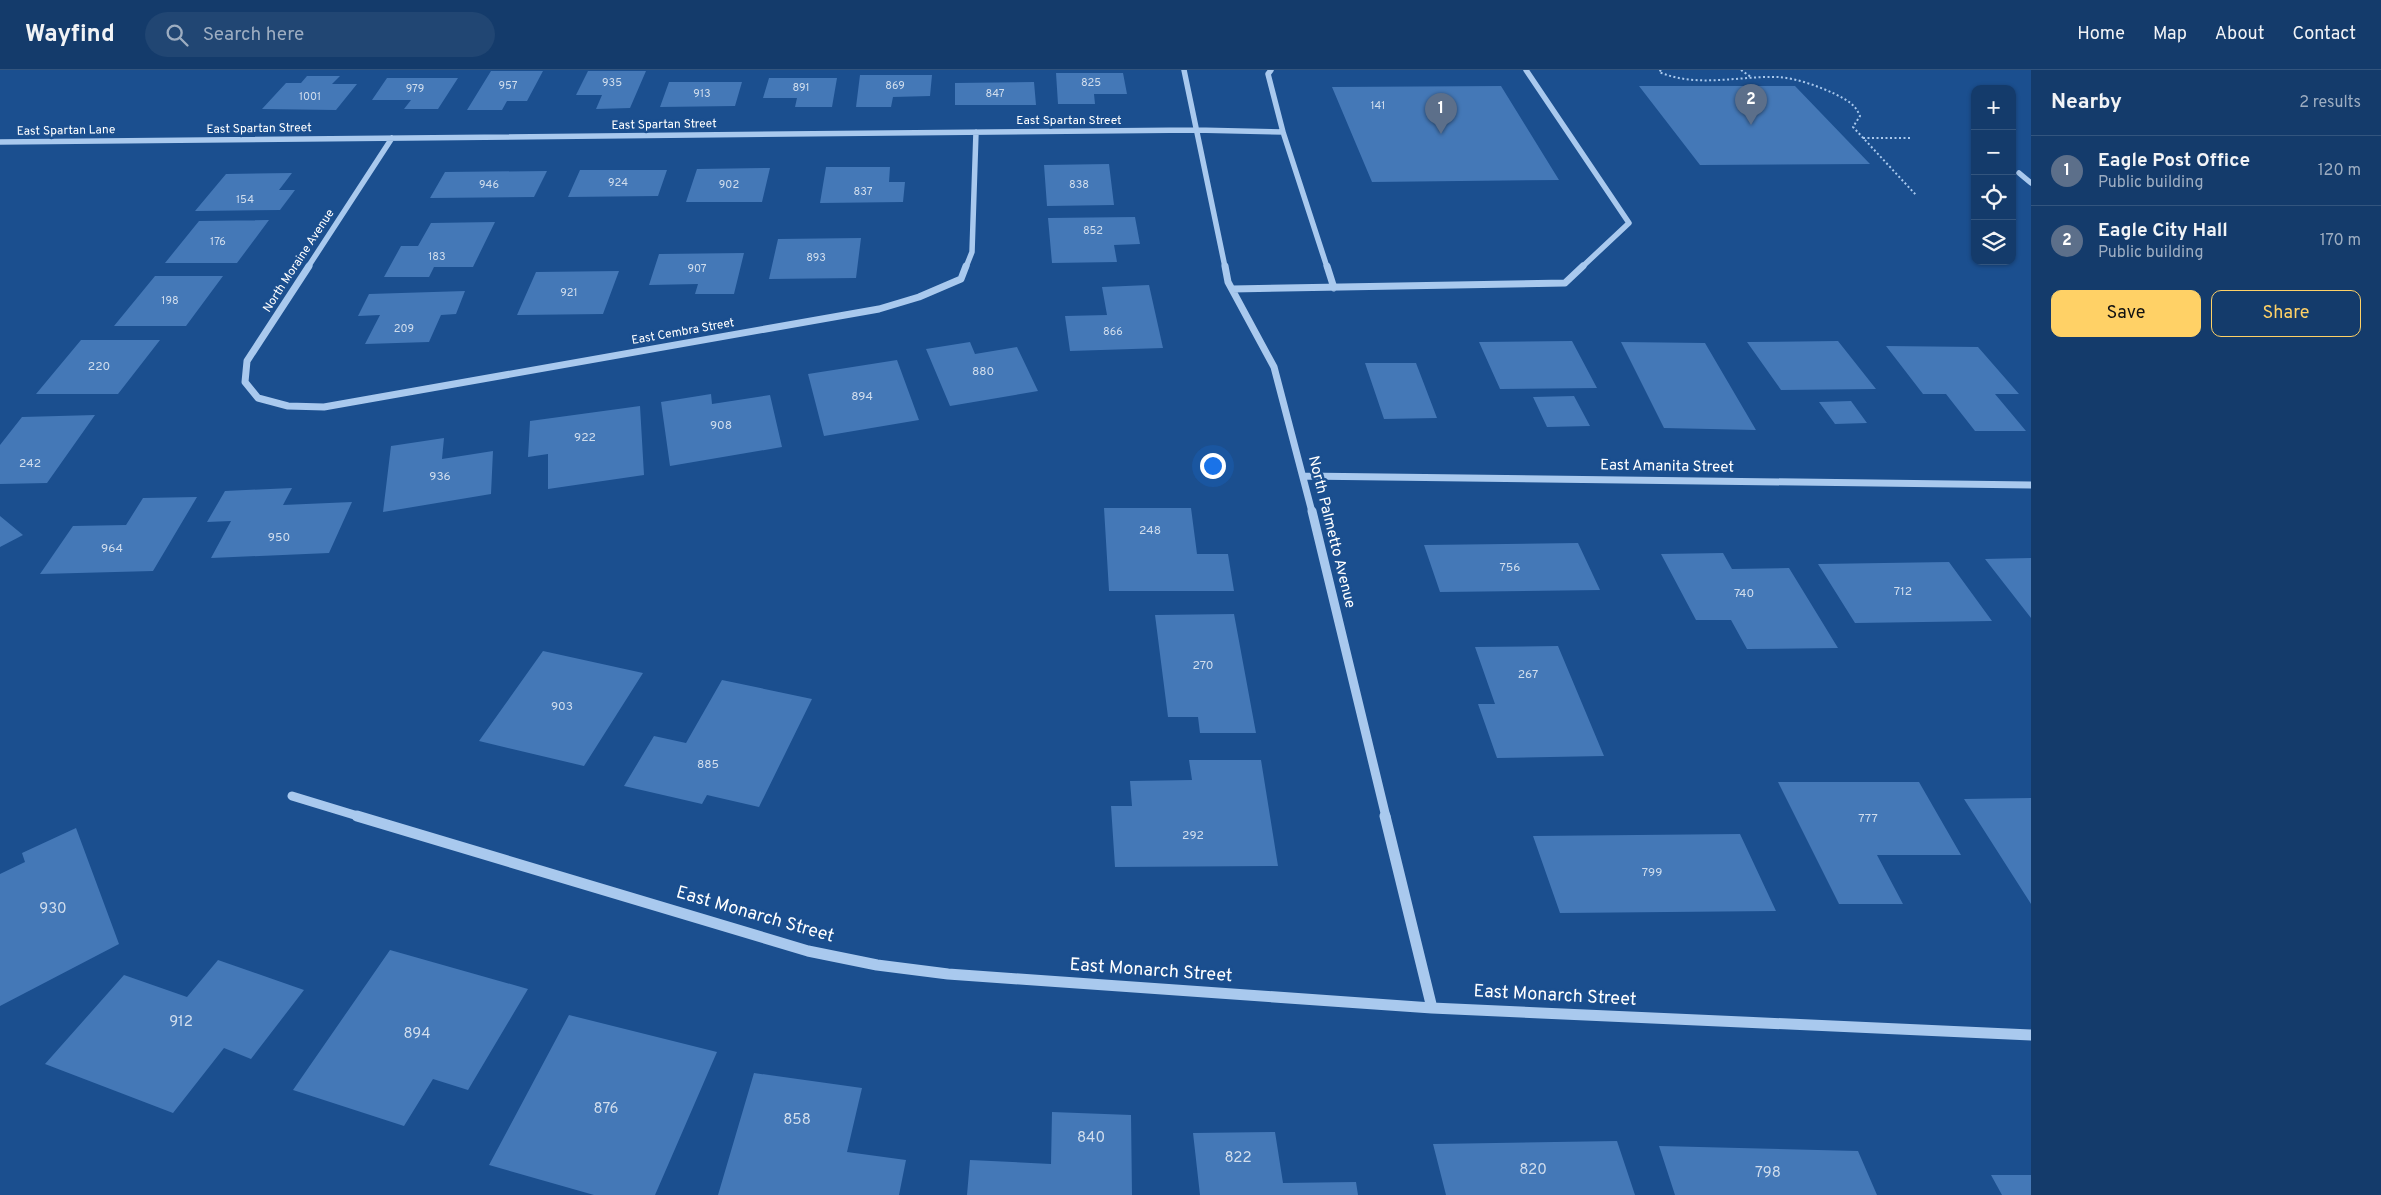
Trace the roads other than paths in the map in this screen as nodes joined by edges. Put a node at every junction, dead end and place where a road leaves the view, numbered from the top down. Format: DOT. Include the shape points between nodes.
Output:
graph roads {
  1 [pos="1184,70"];
  2 [pos="1270,70"];
  3 [pos="1526,70"];
  4 [pos="1195,130"];
  5 [pos="976,132"];
  6 [pos="1283,132"];
  7 [pos="392,138"];
  8 [pos="133,140"];
  9 [pos="0,142"];
  10 [pos="2020,173"];
  11 [pos="2031,184"];
  12 [pos="1334,288"];
  13 [pos="1232,289"];
  14 [pos="258,398"];
  15 [pos="1303,476"];
  16 [pos="2031,485"];
  17 [pos="292,796"];
  18 [pos="1432,1008"];
  19 [pos="2031,1035"];
  1 -- 4 [label="street, North Palmetto Avenue"];
  2 -- 6 [label="street" via="1268,74"];
  3 -- 12 [label="street" via="1629,223 1565,283"];
  4 -- 5 [label="street, East Spartan Street"];
  4 -- 6 [label="street, East Spartan Street"];
  4 -- 13 [label="street, North Palmetto Avenue"];
  5 -- 7 [label="street, East Spartan Street"];
  5 -- 14 [label="street, East Cembra Street" via="972,252 961,279 920,297 879,309 324,407 288,406"];
  6 -- 12 [label="street"];
  7 -- 8 [label="street, East Spartan Street"];
  7 -- 14 [label="street, North Moraine Avenue" via="247,361 245,382"];
  8 -- 9 [label="street, East Spartan Lane"];
  10 -- 11 [label="street"];
  12 -- 13 [label="street"];
  13 -- 15 [label="street, North Palmetto Avenue" via="1274,367"];
  15 -- 16 [label="street, East Amanita Street"];
  15 -- 18 [label="street, North Palmetto Avenue"];
  17 -- 18 [label="street, East Monarch Street" via="808,951 877,966 948,974"];
  18 -- 19 [label="street, East Monarch Street"];
}
